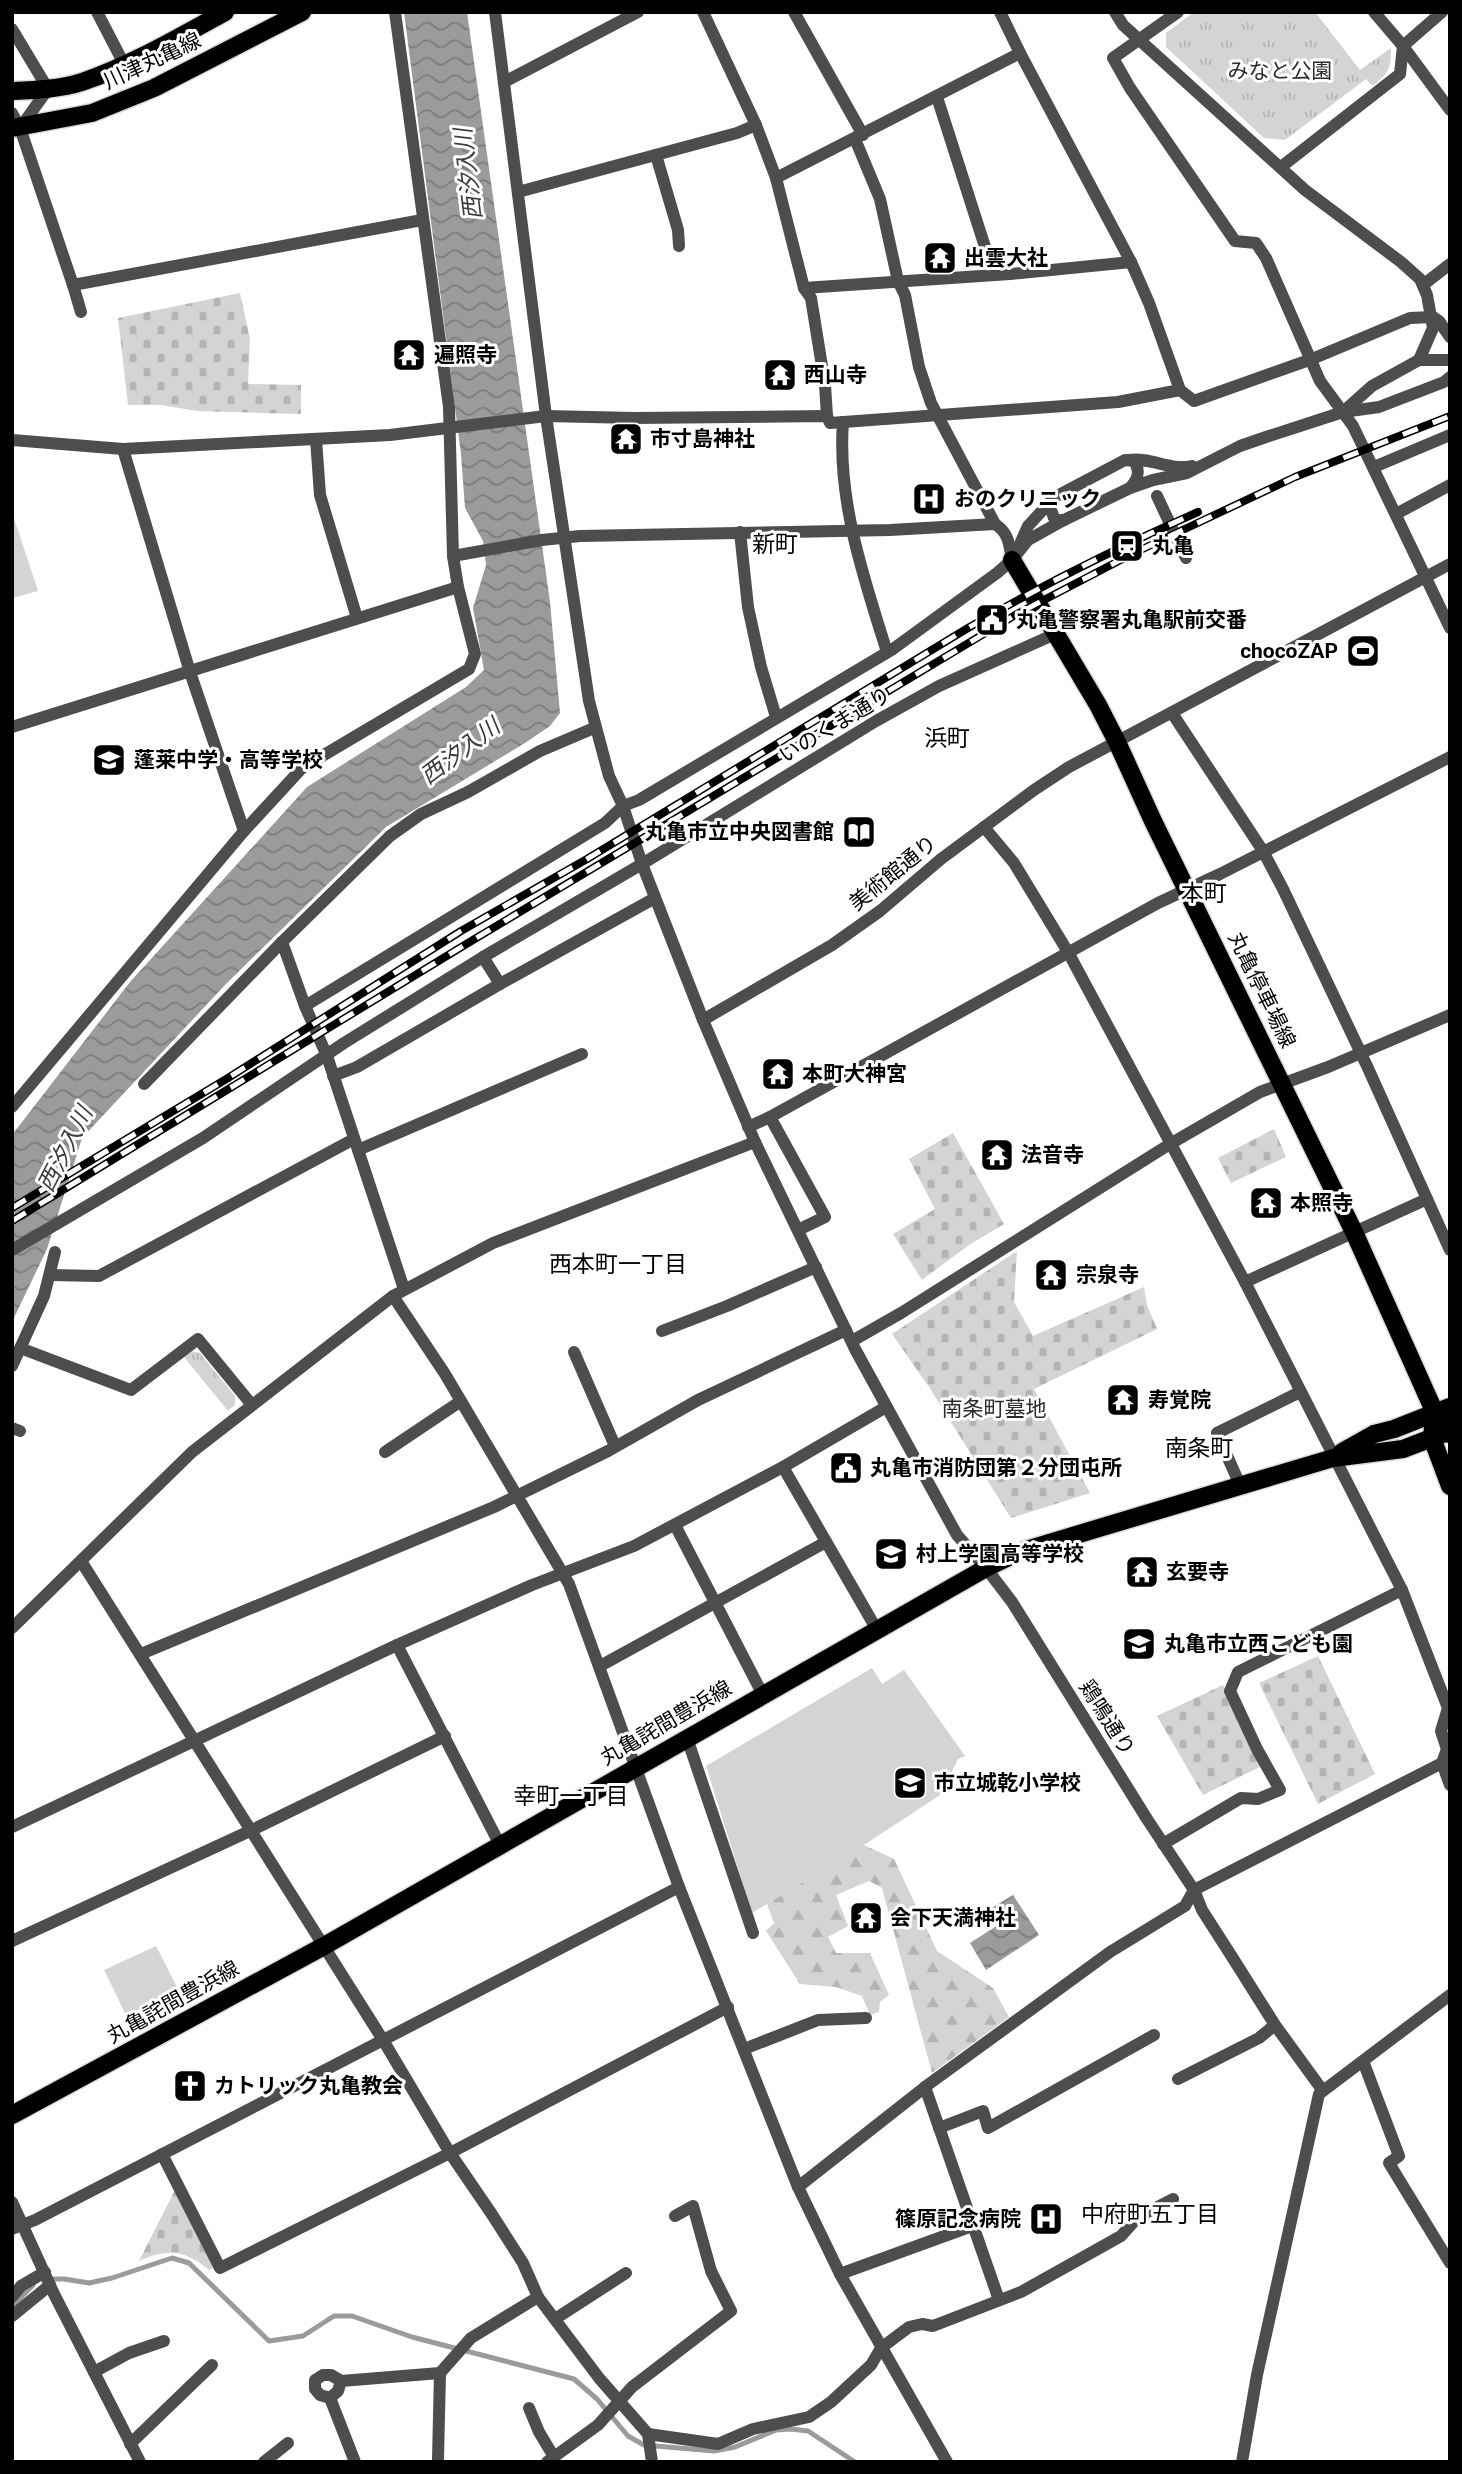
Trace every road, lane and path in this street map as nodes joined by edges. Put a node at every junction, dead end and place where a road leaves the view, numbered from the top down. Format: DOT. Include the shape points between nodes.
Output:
graph roads {
  1 [pos="97,12"];
  2 [pos="225,12"];
  3 [pos="302,12"];
  4 [pos="395,12"];
  5 [pos="495,12"];
  6 [pos="638,12"];
  7 [pos="703,12"];
  8 [pos="794,12"];
  9 [pos="1000,12"];
  10 [pos="1115,12"];
  11 [pos="1178,12"];
  12 [pos="1374,12"];
  13 [pos="1442,12"];
  14 [pos="278,18"];
  15 [pos="12,29"];
  16 [pos="1142,39"];
  17 [pos="1403,46"];
  18 [pos="1020,53"];
  19 [pos="124,64"];
  20 [pos="504,82"];
  21 [pos="48,89"];
  22 [pos="12,91"];
  23 [pos="937,97"];
  24 [pos="1450,110"];
  25 [pos="15,123"];
  26 [pos="756,125"];
  27 [pos="859,137"];
  28 [pos="656,155"];
  29 [pos="1281,167"];
  30 [pos="776,178"];
  31 [pos="518,192"];
  32 [pos="422,220"];
  33 [pos="679,246"];
  34 [pos="1131,262"];
  35 [pos="1450,264"];
  36 [pos="994,275"];
  37 [pos="898,281"];
  38 [pos="73,285"];
  39 [pos="1423,285"];
  40 [pos="804,288"];
  41 [pos="81,312"];
  42 [pos="1433,317"];
  43 [pos="1450,337"];
  44 [pos="1312,359"];
  45 [pos="1419,360"];
  46 [pos="1450,360"];
  47 [pos="1450,377"];
  48 [pos="1180,390"];
  49 [pos="1343,412"];
  50 [pos="937,415"];
  51 [pos="546,416"];
  52 [pos="827,416"];
  53 [pos="843,422"];
  54 [pos="450,427"];
  55 [pos="1450,435"];
  56 [pos="316,439"];
  57 [pos="12,440"];
  58 [pos="122,449"];
  59 [pos="1129,460"];
  60 [pos="1202,464"];
  61 [pos="1374,467"];
  62 [pos="1450,485"];
  63 [pos="1130,488"];
  64 [pos="1157,496"];
  65 [pos="1053,498"];
  66 [pos="1396,513"];
  67 [pos="1062,521"];
  68 [pos="995,524"];
  69 [pos="852,529"];
  70 [pos="740,532"];
  71 [pos="566,538"];
  72 [pos="453,556"];
  73 [pos="1186,558"];
  74 [pos="1012,560"];
  75 [pos="1450,565"];
  76 [pos="1426,577"];
  77 [pos="458,587"];
  78 [pos="357,618"];
  79 [pos="1450,628"];
  80 [pos="1055,634"];
  81 [pos="887,652"];
  82 [pos="190,672"];
  83 [pos="1172,713"];
  84 [pos="776,717"];
  85 [pos="12,727"];
  86 [pos="594,728"];
  87 [pos="1110,746"];
  88 [pos="1450,757"];
  89 [pos="623,806"];
  90 [pos="984,827"];
  91 [pos="244,831"];
  92 [pos="1263,851"];
  93 [pos="642,864"];
  94 [pos="1188,890"];
  95 [pos="655,898"];
  96 [pos="282,942"];
  97 [pos="1068,952"];
  98 [pos="483,957"];
  99 [pos="500,984"];
  100 [pos="304,1006"];
  101 [pos="1450,1015"];
  102 [pos="703,1020"];
  103 [pos="1361,1052"];
  104 [pos="582,1054"];
  105 [pos="327,1056"];
  106 [pos="333,1076"];
  107 [pos="1282,1083"];
  108 [pos="144,1084"];
  109 [pos="12,1107"];
  110 [pos="770,1117"];
  111 [pos="748,1127"];
  112 [pos="755,1142"];
  113 [pos="356,1144"];
  114 [pos="1170,1144"];
  115 [pos="1427,1199"];
  116 [pos="798,1230"];
  117 [pos="1354,1231"];
  118 [pos="12,1250"];
  119 [pos="1450,1250"];
  120 [pos="55,1252"];
  121 [pos="816,1267"];
  122 [pos="50,1275"];
  123 [pos="1245,1282"];
  124 [pos="399,1293"];
  125 [pos="662,1331"];
  126 [pos="849,1336"];
  127 [pos="20,1348"];
  128 [pos="574,1352"];
  129 [pos="12,1366"];
  130 [pos="1300,1392"];
  131 [pos="461,1401"];
  132 [pos="252,1405"];
  133 [pos="886,1407"];
  134 [pos="1442,1410"];
  135 [pos="1445,1434"];
  136 [pos="615,1446"];
  137 [pos="385,1452"];
  138 [pos="1333,1458"];
  139 [pos="783,1467"];
  140 [pos="1240,1485"];
  141 [pos="1450,1486"];
  142 [pos="515,1496"];
  143 [pos="676,1525"];
  144 [pos="826,1542"];
  145 [pos="81,1561"];
  146 [pos="986,1568"];
  147 [pos="563,1573"];
  148 [pos="1402,1590"];
  149 [pos="715,1603"];
  150 [pos="12,1628"];
  151 [pos="877,1630"];
  152 [pos="397,1645"];
  153 [pos="141,1654"];
  154 [pos="600,1666"];
  155 [pos="762,1695"];
  156 [pos="444,1736"];
  157 [pos="687,1738"];
  158 [pos="194,1741"];
  159 [pos="1448,1748"];
  160 [pos="1442,1763"];
  161 [pos="636,1766"];
  162 [pos="1450,1784"];
  163 [pos="12,1827"];
  164 [pos="252,1830"];
  165 [pos="1163,1844"];
  166 [pos="500,1845"];
  167 [pos="679,1887"];
  168 [pos="1194,1890"];
  169 [pos="752,1933"];
  170 [pos="12,1941"];
  171 [pos="324,1946"];
  172 [pos="1450,1996"];
  173 [pos="728,2007"];
  174 [pos="866,2018"];
  175 [pos="1275,2025"];
  176 [pos="1154,2035"];
  177 [pos="383,2039"];
  178 [pos="744,2049"];
  179 [pos="1363,2061"];
  180 [pos="1178,2079"];
  181 [pos="925,2087"];
  182 [pos="1323,2091"];
  183 [pos="12,2115"];
  184 [pos="939,2128"];
  185 [pos="450,2153"];
  186 [pos="162,2154"];
  187 [pos="798,2187"];
  188 [pos="1173,2199"];
  189 [pos="12,2202"];
  190 [pos="675,2216"];
  191 [pos="18,2226"];
  192 [pos="972,2226"];
  193 [pos="1450,2263"];
  194 [pos="44,2272"];
  195 [pos="626,2273"];
  196 [pos="840,2274"];
  197 [pos="50,2285"];
  198 [pos="12,2297"];
  199 [pos="538,2297"];
  200 [pos="999,2301"];
  201 [pos="12,2316"];
  202 [pos="555,2319"];
  203 [pos="164,2341"];
  204 [pos="881,2348"];
  205 [pos="212,2365"];
  206 [pos="93,2372"];
  207 [pos="440,2373"];
  208 [pos="341,2381"];
  209 [pos="330,2398"];
  210 [pos="618,2403"];
  211 [pos="529,2408"];
  212 [pos="648,2436"];
  213 [pos="288,2443"];
  214 [pos="130,2444"];
  215 [pos="651,2457"];
  216 [pos="438,2459"];
  217 [pos="551,2459"];
  218 [pos="140,2462"];
  219 [pos="264,2462"];
  220 [pos="355,2462"];
  221 [pos="947,2462"];
  222 [pos="1242,2462"];
  1 -- 19 [label="street"];
  2 -- 19 [label="main road, 川津丸亀線"];
  3 -- 14 [label="main road, 川津丸亀線"];
  4 -- 32 [label="street"];
  5 -- 20 [label="street, 鶏鳴通り"];
  6 -- 20 [label="street"];
  7 -- 26 [label="street"];
  8 -- 27 [label="street"];
  9 -- 18 [label="street"];
  10 -- 16 [label="street" via="1123,25"];
  11 -- 16 [label="street"];
  12 -- 17 [label="street"];
  13 -- 17 [label="street"];
  14 -- 25 [label="main road, 川津丸亀線" via="154,88 92,113"];
  15 -- 21 [label="street"];
  16 -- 29 [label="street"];
  16 -- 44 [label="street" via="1113,58 1235,241 1256,243 1266,258"];
  17 -- 24 [label="street"];
  17 -- 29 [label="street" via="1400,74"];
  18 -- 23 [label="street"];
  18 -- 34 [label="street"];
  19 -- 21 [label="main road, 川津丸亀線" via="81,82"];
  20 -- 31 [label="street, 鶏鳴通り"];
  21 -- 22 [label="main road, 川津丸亀線"];
  21 -- 25 [label="street"];
  23 -- 27 [label="street"];
  23 -- 36 [label="street"];
  25 -- 38 [label="street"];
  26 -- 28 [label="street"];
  26 -- 30 [label="street"];
  27 -- 30 [label="street"];
  27 -- 37 [label="street" via="880,199"];
  28 -- 31 [label="street"];
  28 -- 33 [label="street"];
  29 -- 39 [label="street" via="1401,262"];
  30 -- 40 [label="street"];
  31 -- 51 [label="street, 鶏鳴通り"];
  32 -- 38 [label="street"];
  32 -- 54 [label="street"];
  34 -- 36 [label="street"];
  34 -- 48 [label="street"];
  35 -- 39 [label="street"];
  36 -- 37 [label="street"];
  37 -- 40 [label="street"];
  37 -- 50 [label="street" via="919,367"];
  38 -- 41 [label="street"];
  39 -- 42 [label="street"];
  40 -- 52 [label="street" via="811,298"];
  42 -- 43 [label="street"];
  42 -- 44 [label="street" via="1410,318"];
  42 -- 45 [label="street"];
  44 -- 48 [label="street" via="1194,401"];
  44 -- 49 [label="street" via="1320,381"];
  45 -- 46 [label="street"];
  45 -- 49 [label="street" via="1372,386"];
  47 -- 49 [label="street" via="1379,407"];
  48 -- 50 [label="street" via="1118,402"];
  49 -- 60 [label="street"];
  49 -- 61 [label="street"];
  50 -- 53 [label="street"];
  50 -- 68 [label="street"];
  51 -- 52 [label="street"];
  51 -- 54 [label="street"];
  51 -- 71 [label="street, 鶏鳴通り"];
  52 -- 53 [label="street" via="830,423"];
  53 -- 69 [label="street"];
  54 -- 56 [label="street"];
  54 -- 72 [label="street"];
  55 -- 61 [label="street"];
  56 -- 58 [label="street"];
  56 -- 78 [label="street" via="320,495"];
  57 -- 58 [label="street"];
  58 -- 82 [label="street"];
  59 -- 60 [label="street" via="1142,458 1183,468"];
  59 -- 63 [label="street" via="1138,471"];
  59 -- 65 [label="street"];
  60 -- 63 [label="street"];
  61 -- 66 [label="street"];
  62 -- 66 [label="street"];
  63 -- 67 [label="street"];
  64 -- 73 [label="street"];
  65 -- 67 [label="street" via="1051,513"];
  65 -- 74 [label="street" via="1028,526"];
  66 -- 76 [label="street"];
  67 -- 74 [label="street" via="1028,540"];
  68 -- 69 [label="street"];
  68 -- 74 [label="street" via="1008,536"];
  69 -- 70 [label="street"];
  69 -- 81 [label="street"];
  70 -- 71 [label="street"];
  70 -- 84 [label="street" via="748,607"];
  71 -- 72 [label="street"];
  71 -- 86 [label="street, 鶏鳴通り"];
  72 -- 77 [label="street"];
  74 -- 80 [label="main road, 丸亀停車場線"];
  74 -- 81 [label="street"];
  75 -- 76 [label="street, 美術館通り"];
  76 -- 79 [label="street"];
  76 -- 83 [label="street, 美術館通り"];
  77 -- 78 [label="street"];
  77 -- 91 [label="street" via="475,654 469,669 302,768"];
  78 -- 82 [label="street"];
  80 -- 87 [label="main road, 丸亀停車場線" via="1098,705"];
  80 -- 93 [label="street, いのくま通り" via="876,721"];
  81 -- 84 [label="street"];
  82 -- 85 [label="street"];
  82 -- 91 [label="street"];
  83 -- 87 [label="street, 美術館通り"];
  83 -- 92 [label="street"];
  84 -- 89 [label="street"];
  86 -- 89 [label="street, 鶏鳴通り"];
  86 -- 96 [label="street" via="421,814 390,836"];
  87 -- 90 [label="street, 美術館通り" via="1045,782"];
  87 -- 94 [label="main road, 丸亀停車場線"];
  88 -- 92 [label="street"];
  89 -- 93 [label="street, 鶏鳴通り"];
  89 -- 100 [label="street" via="605,823"];
  90 -- 97 [label="street" via="1014,863"];
  90 -- 102 [label="street, 美術館通り" via="832,944"];
  91 -- 109 [label="street"];
  92 -- 94 [label="street"];
  92 -- 103 [label="street"];
  93 -- 95 [label="street, 鶏鳴通り"];
  93 -- 98 [label="street, いのくま通り"];
  94 -- 97 [label="street"];
  94 -- 107 [label="main road, 丸亀停車場線"];
  95 -- 99 [label="street"];
  95 -- 102 [label="street, 鶏鳴通り"];
  96 -- 100 [label="street"];
  96 -- 108 [label="street"];
  97 -- 110 [label="street"];
  97 -- 114 [label="street"];
  98 -- 99 [label="street"];
  98 -- 105 [label="street, いのくま通り"];
  99 -- 106 [label="street"];
  100 -- 105 [label="street"];
  101 -- 103 [label="street"];
  102 -- 111 [label="street, 鶏鳴通り"];
  103 -- 107 [label="street"];
  103 -- 115 [label="street"];
  104 -- 113 [label="street"];
  105 -- 106 [label="street"];
  105 -- 118 [label="street, いのくま通り" via="203,1138"];
  106 -- 113 [label="street"];
  107 -- 114 [label="street"];
  107 -- 117 [label="main road, 丸亀停車場線"];
  110 -- 111 [label="street"];
  110 -- 116 [label="street" via="825,1217"];
  111 -- 112 [label="street, 鶏鳴通り"];
  112 -- 116 [label="street, 鶏鳴通り"];
  112 -- 124 [label="street" via="493,1243"];
  113 -- 122 [label="street" via="99,1276"];
  113 -- 124 [label="street"];
  114 -- 123 [label="street"];
  114 -- 126 [label="street" via="901,1313"];
  115 -- 117 [label="street"];
  115 -- 119 [label="street"];
  116 -- 121 [label="street, 鶏鳴通り"];
  117 -- 123 [label="street"];
  117 -- 134 [label="main road, 丸亀停車場線"];
  120 -- 122 [label="street"];
  121 -- 125 [label="street"];
  121 -- 126 [label="street, 鶏鳴通り"];
  122 -- 127 [label="street"];
  123 -- 130 [label="street"];
  124 -- 131 [label="street"];
  124 -- 132 [label="street"];
  126 -- 133 [label="street, 鶏鳴通り"];
  126 -- 136 [label="street" via="698,1400"];
  127 -- 129 [label="street"];
  127 -- 132 [label="street" via="131,1390 198,1339"];
  128 -- 136 [label="street"];
  130 -- 138 [label="street"];
  130 -- 140 [label="street" via="1217,1433"];
  131 -- 137 [label="street"];
  131 -- 142 [label="street"];
  132 -- 145 [label="street" via="192,1452"];
  133 -- 139 [label="street"];
  133 -- 146 [label="street, 鶏鳴通り" via="957,1535"];
  134 -- 135 [label="main road"];
  134 -- 138 [label="main road, 丸亀詫間豊浜線" via="1374,1434"];
  135 -- 138 [label="main road, 丸亀詫間豊浜線" via="1403,1449"];
  135 -- 141 [label="main road"];
  136 -- 142 [label="street"];
  138 -- 140 [label="main road, 丸亀詫間豊浜線"];
  138 -- 148 [label="street"];
  139 -- 143 [label="street"];
  139 -- 144 [label="street"];
  140 -- 146 [label="main road, 丸亀詫間豊浜線" via="1019,1552"];
  142 -- 147 [label="street"];
  142 -- 153 [label="street"];
  143 -- 147 [label="street"];
  143 -- 149 [label="street"];
  144 -- 149 [label="street"];
  144 -- 151 [label="street"];
  145 -- 150 [label="street"];
  145 -- 153 [label="street"];
  146 -- 151 [label="main road, 丸亀詫間豊浜線"];
  146 -- 165 [label="street, 鶏鳴通り" via="1012,1602"];
  147 -- 152 [label="street"];
  147 -- 154 [label="street"];
  148 -- 159 [label="street" via="1448,1707 1441,1731"];
  148 -- 165 [label="street" via="1238,1672 1230,1691 1280,1790 1258,1799 1241,1798"];
  149 -- 154 [label="street"];
  149 -- 155 [label="street"];
  151 -- 155 [label="main road, 丸亀詫間豊浜線"];
  152 -- 156 [label="street"];
  152 -- 158 [label="street"];
  153 -- 158 [label="street"];
  154 -- 161 [label="street"];
  155 -- 157 [label="main road, 丸亀詫間豊浜線"];
  156 -- 164 [label="street"];
  156 -- 166 [label="street"];
  157 -- 161 [label="main road, 丸亀詫間豊浜線"];
  157 -- 169 [label="street"];
  158 -- 163 [label="street"];
  158 -- 164 [label="street"];
  159 -- 160 [label="street"];
  160 -- 162 [label="street"];
  160 -- 168 [label="street"];
  161 -- 166 [label="main road, 丸亀詫間豊浜線"];
  161 -- 167 [label="street"];
  164 -- 170 [label="street"];
  164 -- 171 [label="street"];
  165 -- 168 [label="street, 鶏鳴通り"];
  166 -- 171 [label="main road, 丸亀詫間豊浜線"];
  167 -- 173 [label="street"];
  167 -- 177 [label="street"];
  168 -- 175 [label="street, 鶏鳴通り"];
  168 -- 181 [label="street" via="1185,1906 1114,1949"];
  171 -- 177 [label="street"];
  171 -- 183 [label="main road, 丸亀詫間豊浜線"];
  172 -- 179 [label="street"];
  173 -- 178 [label="street"];
  173 -- 185 [label="street"];
  174 -- 178 [label="street" via="818,2020"];
  175 -- 180 [label="street" via="1259,2038"];
  175 -- 182 [label="street, 鶏鳴通り"];
  176 -- 184 [label="street" via="988,2128 983,2111"];
  177 -- 185 [label="street"];
  177 -- 186 [label="street"];
  178 -- 187 [label="street"];
  179 -- 182 [label="street"];
  179 -- 193 [label="street" via="1399,2156 1389,2163"];
  181 -- 184 [label="street"];
  181 -- 187 [label="street"];
  182 -- 222 [label="street" via="1256,2375"];
  184 -- 192 [label="street"];
  185 -- 186 [label="street" via="220,2268"];
  185 -- 199 [label="street" via="523,2263"];
  186 -- 191 [label="street"];
  187 -- 196 [label="street"];
  188 -- 200 [label="street" via="1138,2217 1121,2236"];
  189 -- 191 [label="street"];
  190 -- 210 [label="street" via="693,2206 711,2271 732,2311 632,2387"];
  191 -- 194 [label="street"];
  192 -- 196 [label="street"];
  192 -- 200 [label="street"];
  194 -- 197 [label="street"];
  194 -- 198 [label="street"];
  195 -- 202 [label="street"];
  196 -- 204 [label="street"];
  197 -- 201 [label="street"];
  197 -- 206 [label="street"];
  199 -- 202 [label="street"];
  199 -- 207 [label="street" via="468,2341"];
  200 -- 204 [label="street" via="933,2326 909,2326"];
  202 -- 210 [label="street"];
  203 -- 206 [label="street"];
  204 -- 212 [label="street" via="871,2365 809,2417 752,2429 718,2444"];
  204 -- 221 [label="street"];
  205 -- 214 [label="street"];
  206 -- 214 [label="street"];
  207 -- 208 [label="street"];
  207 -- 216 [label="street"];
  208 -- 209 [label="street"];
  208 -- 209 [label="street" via="331,2375 316,2380 315,2389"];
  209 -- 220 [label="street"];
  210 -- 212 [label="street"];
  210 -- 217 [label="street"];
  211 -- 217 [label="street"];
  212 -- 215 [label="street"];
  213 -- 219 [label="street"];
  214 -- 218 [label="street"];
}
